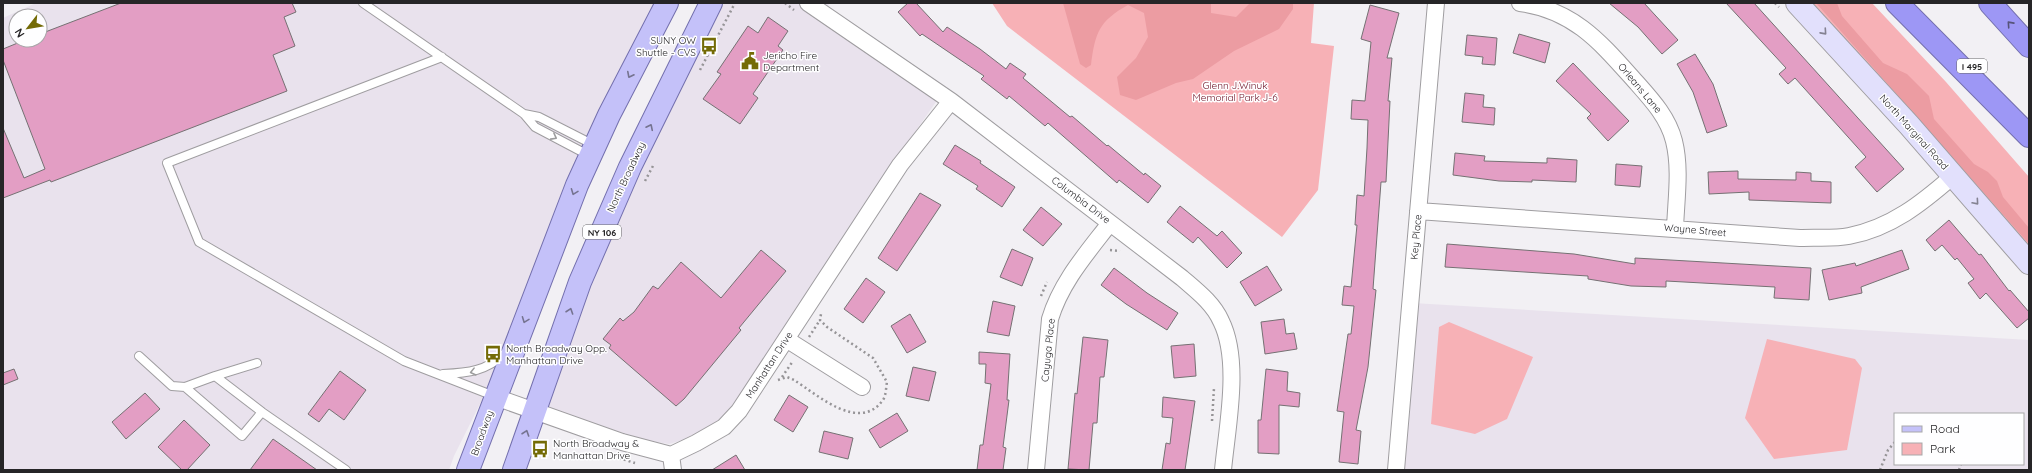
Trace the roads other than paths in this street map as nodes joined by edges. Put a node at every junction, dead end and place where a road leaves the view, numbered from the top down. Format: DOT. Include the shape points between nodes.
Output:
graph roads {
  1 [pos="363,3"];
  2 [pos="667,3"];
  3 [pos="711,3"];
  4 [pos="808,3"];
  5 [pos="1436,3"];
  6 [pos="1520,3"];
  7 [pos="1897,3"];
  8 [pos="1914,3"];
  9 [pos="1990,3"];
  10 [pos="1789,6"];
  11 [pos="2029,46"];
  12 [pos="442,57"];
  13 [pos="951,101"];
  14 [pos="2029,130"];
  15 [pos="2029,136"];
  16 [pos="593,151"];
  17 [pos="1953,176"];
  18 [pos="1418,211"];
  19 [pos="1110,223"];
  20 [pos="1675,229"];
  21 [pos="2029,263"];
  22 [pos="786,339"];
  23 [pos="516,342"];
  24 [pos="139,356"];
  25 [pos="257,363"];
  26 [pos="438,374"];
  27 [pos="216,376"];
  28 [pos="185,387"];
  29 [pos="862,388"];
  30 [pos="495,397"];
  31 [pos="534,410"];
  32 [pos="262,412"];
  33 [pos="672,462"];
  34 [pos="346,470"];
  35 [pos="468,470"];
  36 [pos="514,470"];
  37 [pos="1036,470"];
  38 [pos="1223,470"];
  39 [pos="1396,470"];
  1 -- 12 [label="lane"];
  2 -- 16 [label="main road, one-way"];
  31 -- 3 [label="main road, North Broadway / NY 106, one-way" via="580,282 630,167"];
  4 -- 13 [label="street, Columbia Drive"];
  5 -- 18 [label="street, Key Place"];
  6 -- 20 [label="street, Orleans Lane" via="1554,12 1599,40 1663,114 1674,140 1678,162"];
  7 -- 15 [label="highway"];
  8 -- 14 [label="highway, I 495"];
  11 -- 9 [label="highway, one-way"];
  10 -- 17 [label="main road, North Marginal Road, one-way"];
  12 -- 16 [label="lane" via="524,114 539,117"];
  12 -- 26 [label="lane" via="167,163 199,242 404,361"];
  13 -- 19 [label="street, Columbia Drive"];
  13 -- 22 [label="street, Manhattan Drive" via="900,165"];
  16 -- 23 [label="main road, one-way"];
  17 -- 20 [label="street, Wayne Street" via="1922,204 1896,220 1849,236 1800,238"];
  17 -- 21 [label="main road, North Marginal Road, one-way"];
  18 -- 20 [label="street, Wayne Street"];
  18 -- 39 [label="street, Key Place"];
  19 -- 37 [label="street, Cayuga Place" via="1065,282 1055,302 1050,319"];
  19 -- 38 [label="street, Columbia Drive" via="1188,283 1208,301 1221,321 1230,344 1232,365"];
  22 -- 29 [label="street"];
  22 -- 33 [label="street, Manhattan Drive" via="739,411 724,427 696,443"];
  23 -- 26 [label="lane, one-way" via="500,358 477,371"];
  23 -- 30 [label="main road"];
  24 -- 28 [label="lane" via="172,386"];
  25 -- 27 [label="lane"];
  26 -- 30 [label="lane"];
  27 -- 28 [label="lane"];
  27 -- 32 [label="lane"];
  28 -- 32 [label="lane" via="242,436"];
  30 -- 31 [label="street, Manhattan Drive"];
  30 -- 35 [label="main road, Broadway"];
  31 -- 33 [label="street, Manhattan Drive"];
  36 -- 31 [label="main road, North Broadway / NY 106, one-way"];
  32 -- 34 [label="lane"];
}
